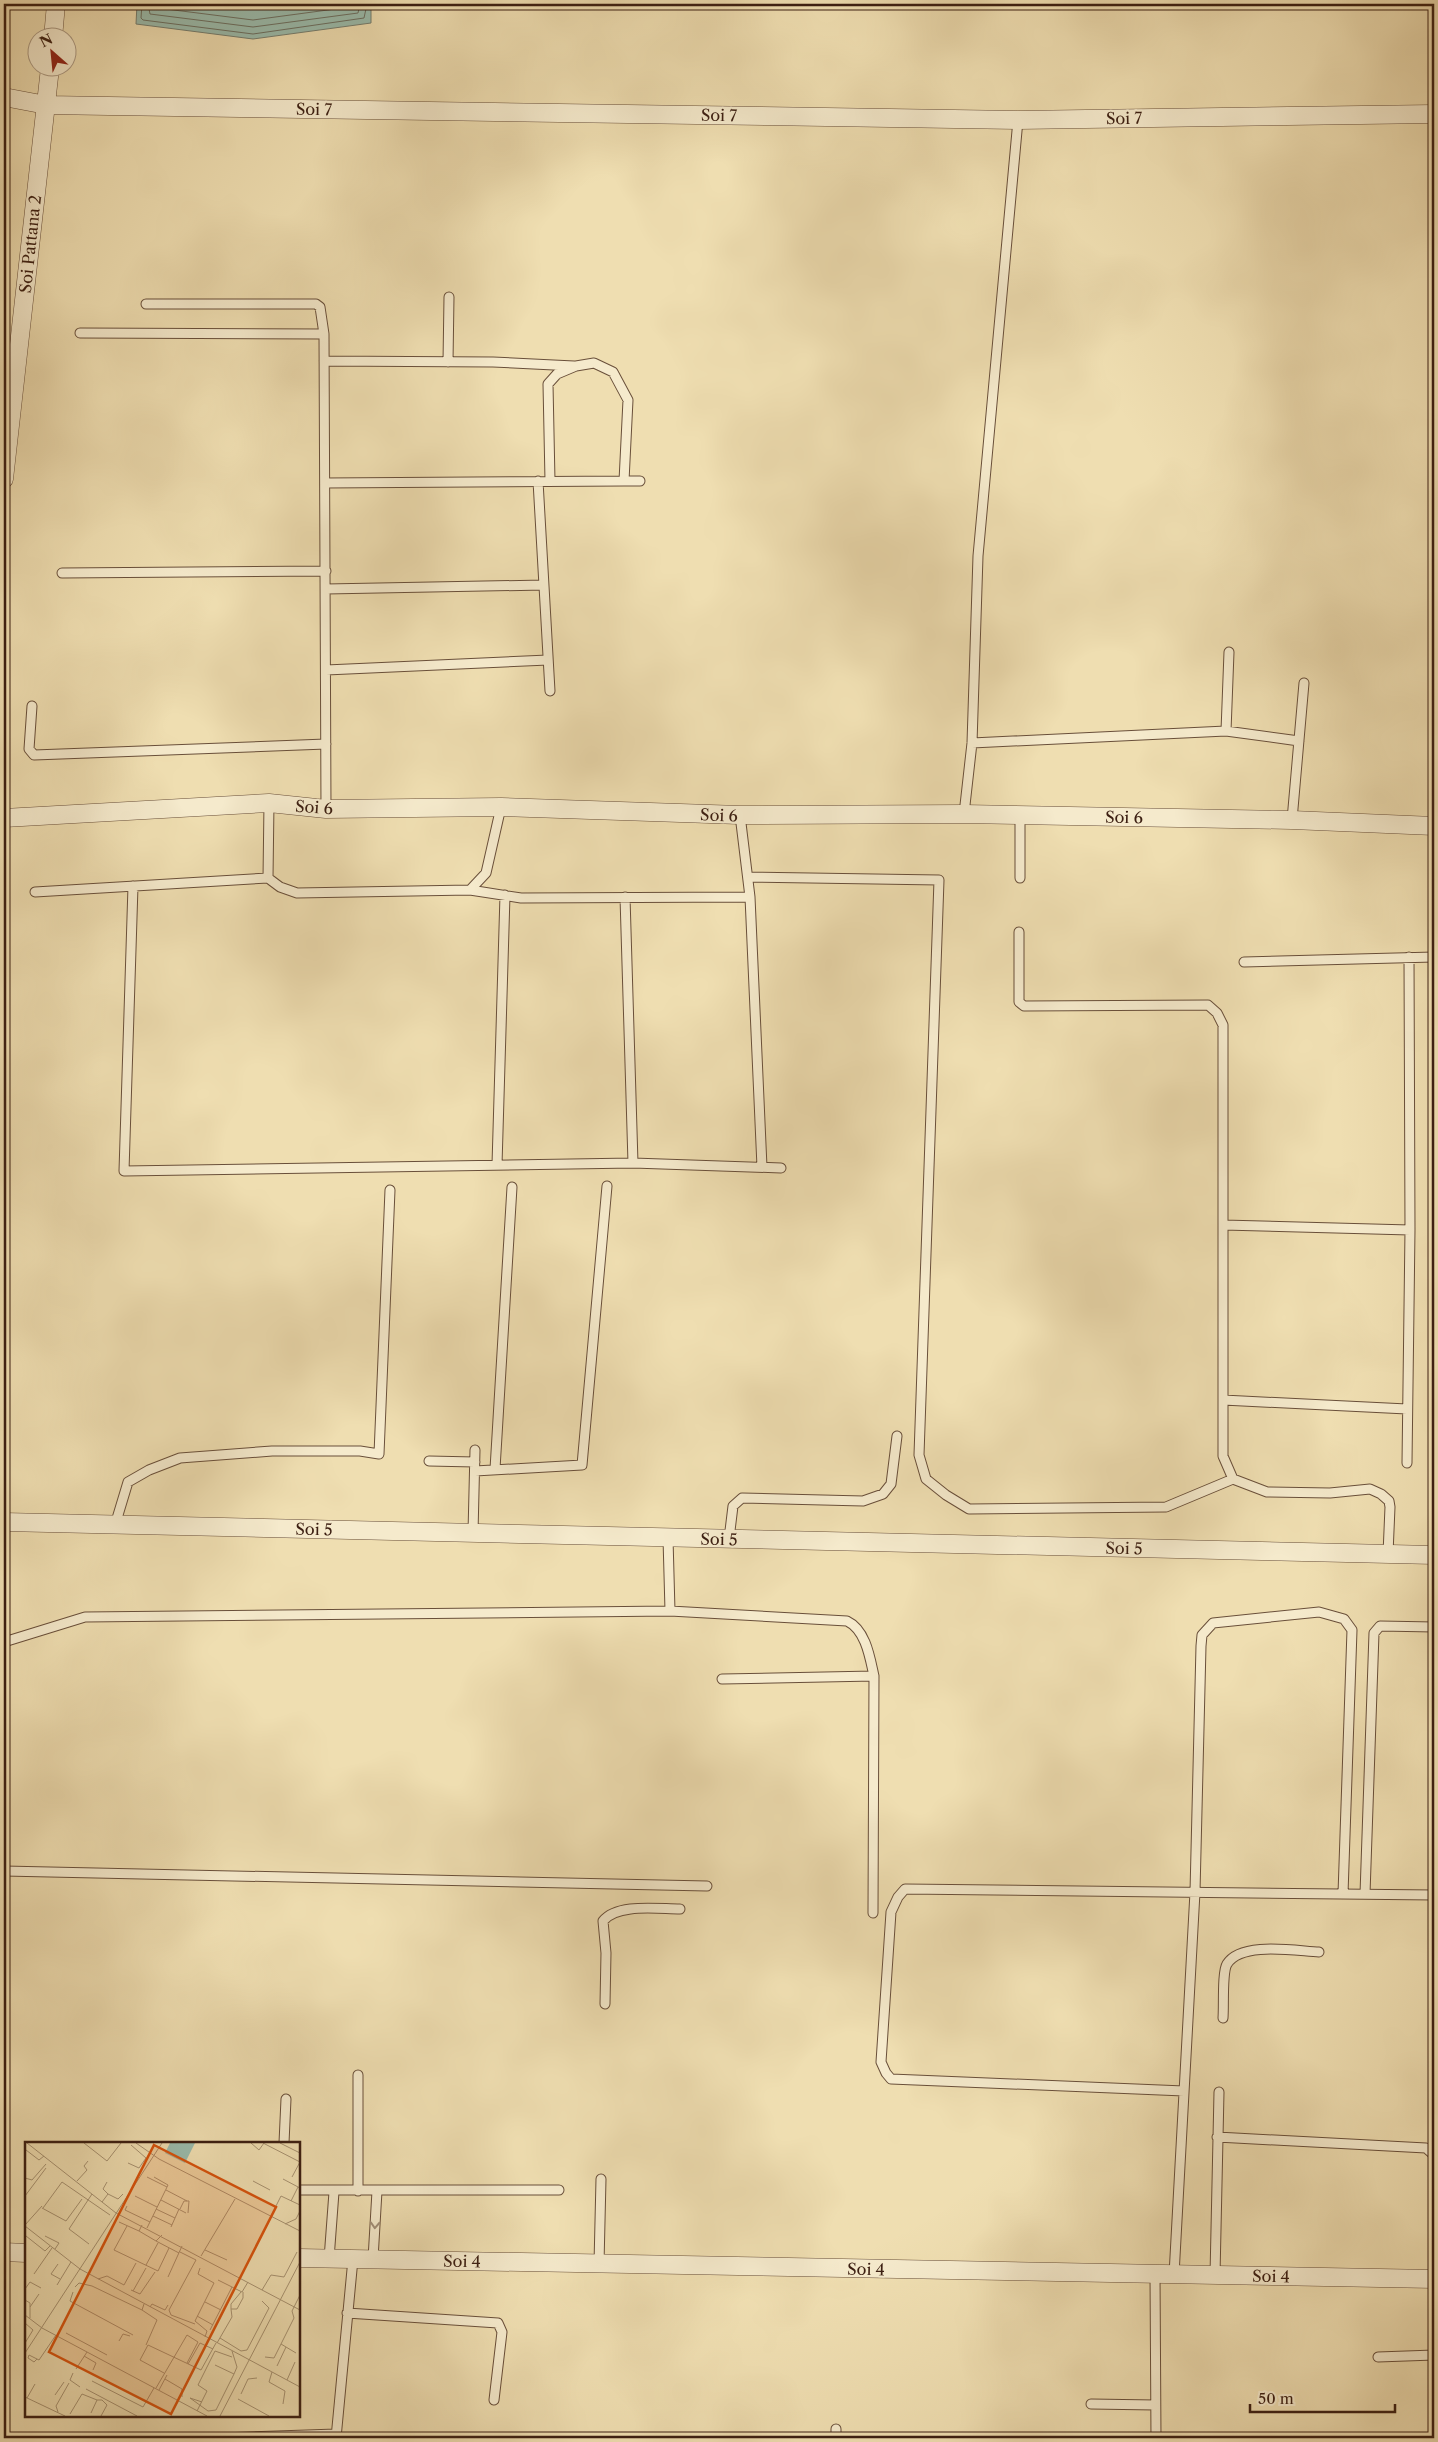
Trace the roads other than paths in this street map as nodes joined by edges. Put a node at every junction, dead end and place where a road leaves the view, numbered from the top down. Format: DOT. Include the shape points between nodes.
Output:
graph roads {
  1 [pos="56,4"];
  2 [pos="54,28"];
  3 [pos="49,78"];
  4 [pos="4,97"];
  5 [pos="46,104"];
  6 [pos="1434,114"];
  7 [pos="1018,120"];
  8 [pos="449,297"];
  9 [pos="146,304"];
  10 [pos="80,333"];
  11 [pos="324,334"];
  12 [pos="324,361"];
  13 [pos="448,362"];
  14 [pos="576,366"];
  15 [pos="4,479"];
  16 [pos="538,481"];
  17 [pos="550,481"];
  18 [pos="624,481"];
  19 [pos="640,481"];
  20 [pos="325,483"];
  21 [pos="326,571"];
  22 [pos="62,573"];
  23 [pos="544,585"];
  24 [pos="326,589"];
  25 [pos="1229,652"];
  26 [pos="548,660"];
  27 [pos="326,670"];
  28 [pos="1304,683"];
  29 [pos="550,691"];
  30 [pos="32,706"];
  31 [pos="1226,731"];
  32 [pos="1299,741"];
  33 [pos="972,743"];
  34 [pos="326,744"];
  35 [pos="269,803"];
  36 [pos="501,807"];
  37 [pos="326,809"];
  38 [pos="964,814"];
  39 [pos="1020,815"];
  40 [pos="740,816"];
  41 [pos="4,818"];
  42 [pos="1292,820"];
  43 [pos="1434,826"];
  44 [pos="748,877"];
  45 [pos="268,878"];
  46 [pos="1020,878"];
  47 [pos="133,886"];
  48 [pos="470,890"];
  49 [pos="35,892"];
  50 [pos="505,895"];
  51 [pos="625,897"];
  52 [pos="750,897"];
  53 [pos="1019,932"];
  54 [pos="1409,957"];
  55 [pos="1434,957"];
  56 [pos="1244,962"];
  57 [pos="634,1163"];
  58 [pos="496,1165"];
  59 [pos="762,1167"];
  60 [pos="781,1168"];
  61 [pos="607,1186"];
  62 [pos="512,1187"];
  63 [pos="390,1190"];
  64 [pos="1223,1225"];
  65 [pos="1410,1230"];
  66 [pos="1223,1400"];
  67 [pos="1407,1409"];
  68 [pos="897,1436"];
  69 [pos="475,1450"];
  70 [pos="429,1461"];
  71 [pos="1407,1463"];
  72 [pos="475,1466"];
  73 [pos="495,1469"];
  74 [pos="1232,1479"];
  75 [pos="4,1522"];
  76 [pos="115,1525"];
  77 [pos="473,1533"];
  78 [pos="668,1538"];
  79 [pos="729,1539"];
  80 [pos="1388,1554"];
  81 [pos="1434,1555"];
  82 [pos="670,1611"];
  83 [pos="1434,1627"];
  84 [pos="4,1642"];
  85 [pos="874,1676"];
  86 [pos="722,1679"];
  87 [pos="4,1871"];
  88 [pos="707,1886"];
  89 [pos="1195,1892"];
  90 [pos="1343,1894"];
  91 [pos="1365,1894"];
  92 [pos="1434,1895"];
  93 [pos="680,1909"];
  94 [pos="873,1913"];
  95 [pos="1319,1952"];
  96 [pos="604,2004"];
  97 [pos="1223,2018"];
  98 [pos="358,2075"];
  99 [pos="1184,2091"];
  100 [pos="1219,2092"];
  101 [pos="286,2099"];
  102 [pos="1217,2137"];
  103 [pos="284,2142"];
  104 [pos="1434,2155"];
  105 [pos="601,2179"];
  106 [pos="300,2190"];
  107 [pos="559,2190"];
  108 [pos="358,2191"];
  109 [pos="377,2191"];
  110 [pos="334,2192"];
  111 [pos="4,2252"];
  112 [pos="25,2253"];
  113 [pos="300,2258"];
  114 [pos="330,2259"];
  115 [pos="352,2259"];
  116 [pos="373,2259"];
  117 [pos="599,2264"];
  118 [pos="1155,2274"];
  119 [pos="1174,2275"];
  120 [pos="1215,2275"];
  121 [pos="1434,2280"];
  122 [pos="348,2313"];
  123 [pos="1434,2355"];
  124 [pos="1378,2357"];
  125 [pos="494,2400"];
  126 [pos="1091,2404"];
  127 [pos="1155,2406"];
  128 [pos="336,2436"];
  129 [pos="222,2438"];
  130 [pos="1156,2438"];
  1 -- 2 [label="street"];
  3 -- 5 [label="street, Soi Pattana 2"];
  4 -- 5 [label="street, Soi 7"];
  5 -- 7 [label="street, Soi 7"];
  5 -- 15 [label="street, Soi Pattana 2"];
  6 -- 7 [label="street, Soi 7"];
  7 -- 33 [label="lane" via="978,556"];
  8 -- 13 [label="lane"];
  9 -- 11 [label="lane" via="316,304 322,313"];
  10 -- 11 [label="lane"];
  11 -- 12 [label="lane"];
  12 -- 13 [label="lane"];
  12 -- 20 [label="lane"];
  13 -- 14 [label="lane"];
  14 -- 17 [label="lane" via="558,374 548,384"];
  14 -- 18 [label="lane" via="594,363 613,372 628,400"];
  16 -- 17 [label="lane"];
  16 -- 20 [label="lane"];
  16 -- 23 [label="lane"];
  17 -- 18 [label="lane"];
  18 -- 19 [label="lane"];
  20 -- 21 [label="lane"];
  21 -- 22 [label="lane"];
  21 -- 24 [label="lane"];
  23 -- 24 [label="lane"];
  23 -- 26 [label="lane"];
  24 -- 27 [label="lane"];
  25 -- 31 [label="lane"];
  26 -- 27 [label="lane"];
  26 -- 29 [label="lane"];
  27 -- 34 [label="lane"];
  28 -- 32 [label="lane"];
  30 -- 34 [label="lane" via="29,748 34,755"];
  31 -- 32 [label="lane"];
  31 -- 33 [label="lane"];
  32 -- 42 [label="lane"];
  33 -- 38 [label="lane"];
  34 -- 37 [label="lane"];
  35 -- 37 [label="street, Soi 6"];
  35 -- 41 [label="street, Soi 6"];
  35 -- 45 [label="lane"];
  36 -- 37 [label="street, Soi 6"];
  36 -- 40 [label="street, Soi 6"];
  36 -- 48 [label="lane" via="486,873"];
  38 -- 39 [label="street, Soi 6"];
  38 -- 40 [label="street, Soi 6"];
  39 -- 42 [label="street, Soi 6"];
  39 -- 46 [label="lane"];
  40 -- 44 [label="lane"];
  42 -- 43 [label="street, Soi 6"];
  44 -- 52 [label="lane"];
  44 -- 74 [label="lane" via="939,880 919,1455 926,1479 969,1509 1166,1507"];
  45 -- 47 [label="lane"];
  45 -- 48 [label="lane" via="297,893"];
  47 -- 49 [label="lane"];
  47 -- 58 [label="lane" via="124,1171"];
  48 -- 50 [label="lane"];
  50 -- 51 [label="lane" via="521,898"];
  50 -- 58 [label="lane"];
  51 -- 52 [label="lane"];
  51 -- 57 [label="lane"];
  52 -- 59 [label="lane"];
  53 -- 64 [label="lane" via="1019,1002 1024,1006 1208,1006 1217,1013 1224,1025"];
  54 -- 55 [label="lane"];
  54 -- 56 [label="lane"];
  54 -- 65 [label="lane"];
  57 -- 58 [label="lane"];
  57 -- 59 [label="lane"];
  59 -- 60 [label="lane"];
  61 -- 73 [label="lane" via="582,1465"];
  62 -- 73 [label="lane"];
  63 -- 76 [label="lane" via="379,1454 272,1451 180,1458 128,1482"];
  64 -- 65 [label="lane"];
  64 -- 66 [label="lane"];
  65 -- 67 [label="lane"];
  66 -- 67 [label="lane"];
  66 -- 74 [label="lane" via="1223,1456"];
  67 -- 71 [label="lane"];
  68 -- 79 [label="lane" via="891,1484 883,1494 862,1501 742,1498 733,1506"];
  69 -- 72 [label="lane"];
  70 -- 72 [label="lane"];
  72 -- 73 [label="lane"];
  72 -- 77 [label="lane"];
  74 -- 80 [label="lane" via="1267,1492 1330,1494 1370,1489 1381,1494 1389,1501 1390,1507"];
  75 -- 76 [label="street, Soi 5"];
  76 -- 77 [label="street, Soi 5"];
  77 -- 78 [label="street, Soi 5"];
  78 -- 79 [label="street, Soi 5"];
  78 -- 82 [label="lane"];
  79 -- 80 [label="street, Soi 5"];
  80 -- 81 [label="street, Soi 5"];
  82 -- 84 [label="lane" via="85,1618"];
  82 -- 85 [label="lane" via="847,1621 857,1628 868,1648"];
  83 -- 91 [label="lane" via="1380,1626 1374,1633"];
  85 -- 86 [label="lane"];
  85 -- 94 [label="lane"];
  87 -- 88 [label="lane"];
  89 -- 90 [label="lane"];
  89 -- 90 [label="lane" via="1202,1635 1213,1623 1319,1612 1344,1619 1352,1630"];
  89 -- 99 [label="lane"];
  89 -- 99 [label="lane" via="905,1889 891,1912 881,2062 891,2079"];
  90 -- 91 [label="lane"];
  91 -- 92 [label="lane"];
  93 -- 96 [label="lane" via="618,1910 603,1921 606,1952"];
  95 -- 97 [label="lane" via="1254,1949 1236,1954 1226,1965"];
  98 -- 108 [label="lane"];
  99 -- 119 [label="lane"];
  100 -- 102 [label="lane"];
  101 -- 103 [label="lane"];
  102 -- 104 [label="lane" via="1426,2148"];
  102 -- 120 [label="lane"];
  105 -- 117 [label="lane"];
  106 -- 110 [label="lane"];
  107 -- 109 [label="lane"];
  108 -- 109 [label="lane"];
  108 -- 110 [label="lane"];
  109 -- 116 [label="lane, one-way"];
  110 -- 114 [label="lane"];
  111 -- 112 [label="street"];
  113 -- 114 [label="street, Soi 4"];
  114 -- 115 [label="street, Soi 4"];
  115 -- 116 [label="street, Soi 4"];
  115 -- 122 [label="lane"];
  116 -- 117 [label="street, Soi 4"];
  117 -- 118 [label="street, Soi 4"];
  118 -- 119 [label="street, Soi 4"];
  118 -- 127 [label="lane"];
  119 -- 120 [label="street, Soi 4"];
  120 -- 121 [label="street, Soi 4"];
  122 -- 125 [label="lane" via="498,2324 502,2332"];
  122 -- 128 [label="lane"];
  123 -- 124 [label="lane"];
  126 -- 127 [label="lane"];
  127 -- 130 [label="lane"];
  128 -- 129 [label="lane"];
}
